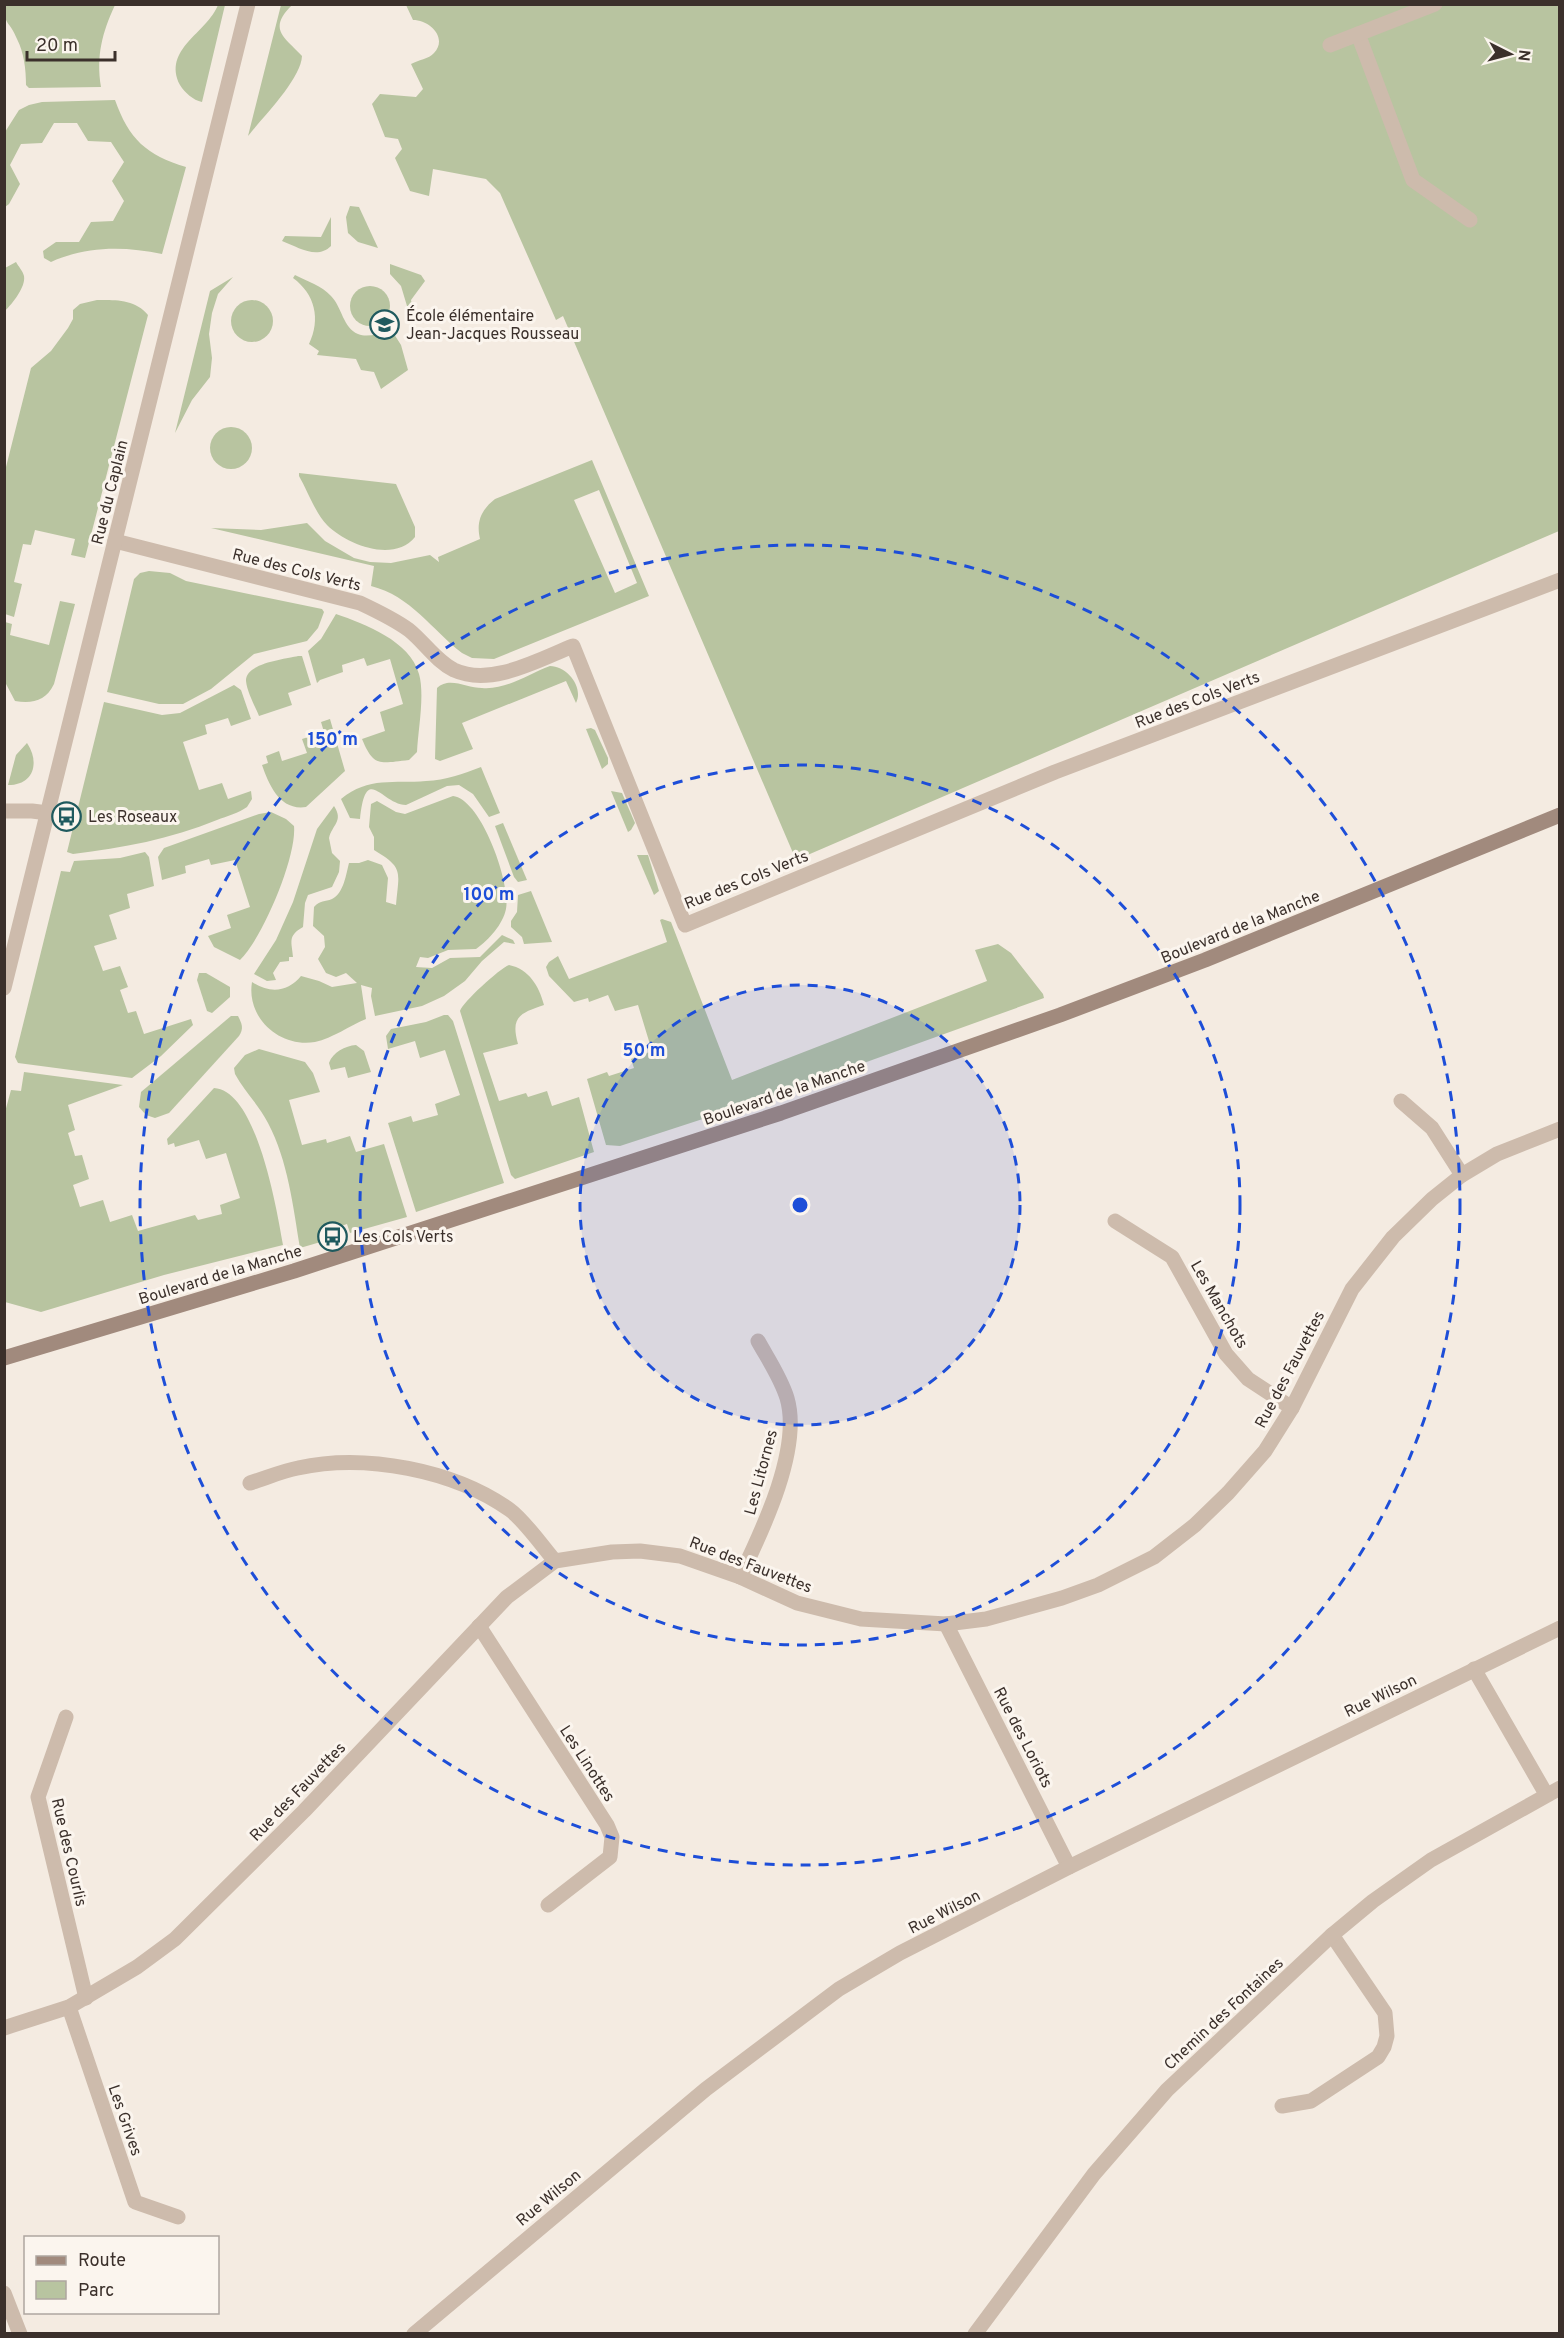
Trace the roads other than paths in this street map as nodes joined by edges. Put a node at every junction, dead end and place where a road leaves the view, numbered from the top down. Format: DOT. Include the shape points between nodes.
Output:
graph roads {
  1 [pos="248,4"];
  2 [pos="1435,4"];
  3 [pos="1358,34"];
  4 [pos="1330,45"];
  5 [pos="1470,220"];
  6 [pos="115,542"];
  7 [pos="1560,580"];
  8 [pos="4,811"];
  9 [pos="48,813"];
  10 [pos="1560,815"];
  11 [pos="4,988"];
  12 [pos="1401,1101"];
  13 [pos="1560,1129"];
  14 [pos="1462,1175"];
  15 [pos="1115,1221"];
  16 [pos="758,1341"];
  17 [pos="4,1358"];
  18 [pos="1292,1408"];
  19 [pos="250,1483"];
  20 [pos="555,1561"];
  21 [pos="740,1577"];
  22 [pos="946,1624"];
  23 [pos="479,1626"];
  24 [pos="1560,1628"];
  25 [pos="1474,1669"];
  26 [pos="66,1717"];
  27 [pos="1553,1791"];
  28 [pos="1070,1867"];
  29 [pos="548,1905"];
  30 [pos="1332,1935"];
  31 [pos="86,1998"];
  32 [pos="69,2007"];
  33 [pos="4,2028"];
  34 [pos="1282,2106"];
  35 [pos="178,2217"];
  36 [pos="4,2293"];
  37 [pos="20,2334"];
  38 [pos="414,2334"];
  39 [pos="975,2334"];
  1 -- 6 [label="street, Rue du Caplain"];
  2 -- 3 [label="street"];
  3 -- 4 [label="street"];
  3 -- 5 [label="street" via="1413,180"];
  6 -- 7 [label="street, Rue des Cols Verts" via="360,603 409,631 454,670 479,676 520,667 573,646 685,925 1055,772"];
  6 -- 9 [label="street, Rue du Caplain"];
  8 -- 9 [label="street"];
  9 -- 11 [label="street, Rue du Caplain"];
  10 -- 17 [label="main road, Boulevard de la Manche" via="1194,965 781,1113 294,1271"];
  12 -- 14 [label="street" via="1432,1128"];
  13 -- 14 [label="street, Rue des Fauvettes" via="1497,1154"];
  14 -- 18 [label="street, Rue des Fauvettes" via="1393,1236 1352,1289"];
  15 -- 18 [label="street, Les Manchots" via="1172,1257 1226,1354 1248,1379"];
  16 -- 21 [label="street, Les Litornes" via="787,1397 791,1416 789,1443 767,1520"];
  18 -- 22 [label="street, Rue des Fauvettes" via="1265,1451 1228,1493 1196,1525 1154,1557 1062,1598 986,1619"];
  19 -- 20 [label="street" via="299,1467 353,1462 438,1475 476,1490 512,1511"];
  20 -- 21 [label="street, Rue des Fauvettes" via="640,1551 680,1556"];
  20 -- 23 [label="street, Rue des Fauvettes" via="507,1597"];
  21 -- 22 [label="street, Rue des Fauvettes" via="797,1603 861,1619"];
  22 -- 28 [label="street, Rue des Loriots"];
  23 -- 29 [label="street, Les Linottes" via="612,1837 610,1857"];
  23 -- 31 [label="street, Rue des Fauvettes" via="304,1811 175,1939"];
  24 -- 25 [label="street, Rue Wilson"];
  25 -- 27 [label="street"];
  25 -- 28 [label="street, Rue Wilson"];
  26 -- 31 [label="street, Rue des Courlis" via="38,1797"];
  27 -- 30 [label="street, Chemin des Fontaines" via="1431,1860 1373,1900"];
  28 -- 38 [label="street, Rue Wilson" via="900,1953 839,1989 706,2089"];
  30 -- 34 [label="street" via="1385,2013 1384,2047 1377,2057 1311,2101"];
  30 -- 39 [label="street, Chemin des Fontaines" via="1167,2090 1094,2174"];
  31 -- 32 [label="street, Rue des Fauvettes"];
  32 -- 33 [label="street, Rue des Fauvettes"];
  32 -- 35 [label="street, Les Grives" via="135,2202"];
  36 -- 37 [label="street"];
}
